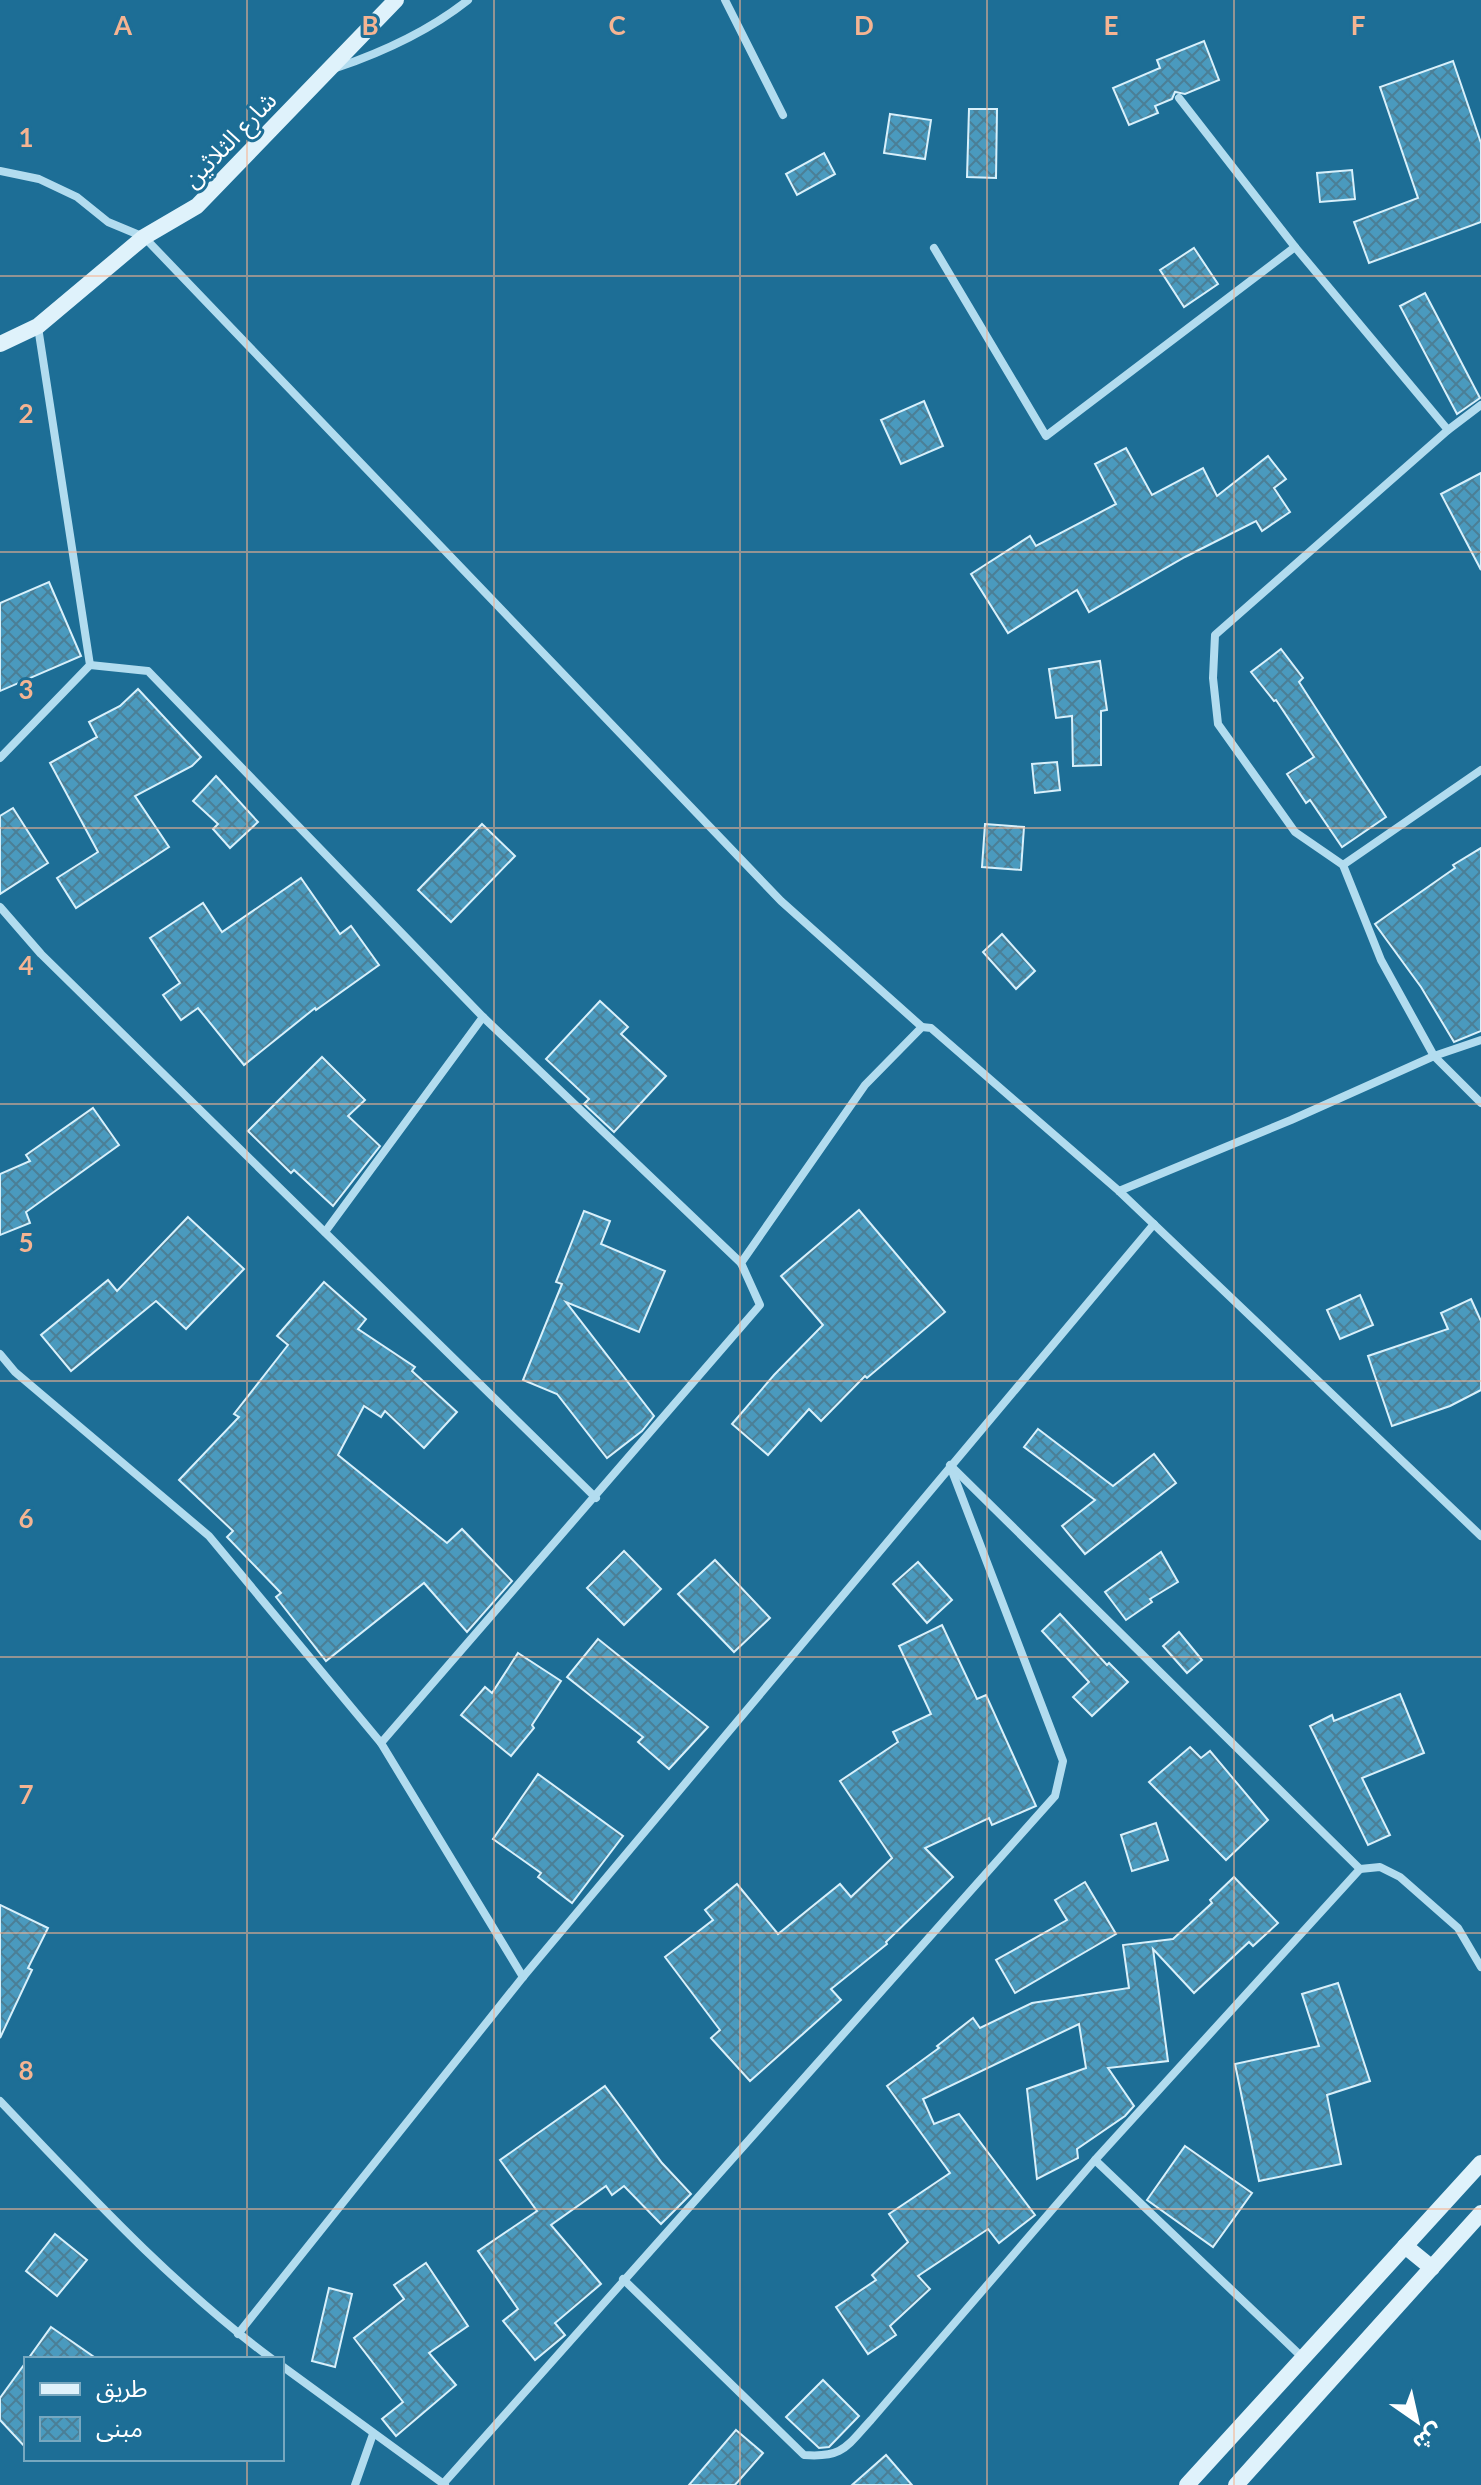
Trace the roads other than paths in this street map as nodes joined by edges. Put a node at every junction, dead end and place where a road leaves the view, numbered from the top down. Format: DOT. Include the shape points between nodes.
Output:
graph roads {
  1 [pos="396,0"];
  2 [pos="468,0"];
  3 [pos="725,0"];
  4 [pos="328,71"];
  5 [pos="1179,98"];
  6 [pos="783,115"];
  7 [pos="0,171"];
  8 [pos="144,237"];
  9 [pos="1295,247"];
  10 [pos="934,248"];
  11 [pos="38,326"];
  12 [pos="0,344"];
  13 [pos="1481,405"];
  14 [pos="1448,430"];
  15 [pos="90,665"];
  16 [pos="0,758"];
  17 [pos="1481,770"];
  18 [pos="1343,865"];
  19 [pos="0,907"];
  20 [pos="483,1017"];
  21 [pos="922,1027"];
  22 [pos="1481,1040"];
  23 [pos="1434,1056"];
  24 [pos="1481,1103"];
  25 [pos="1119,1191"];
  26 [pos="1154,1224"];
  27 [pos="325,1232"];
  28 [pos="741,1263"];
  29 [pos="0,1354"];
  30 [pos="950,1465"];
  31 [pos="596,1498"];
  32 [pos="1481,1536"];
  33 [pos="381,1743"];
  34 [pos="1360,1869"];
  35 [pos="1481,1967"];
  36 [pos="523,1977"];
  37 [pos="0,2101"];
  38 [pos="1095,2160"];
  39 [pos="1481,2163"];
  40 [pos="1481,2213"];
  41 [pos="1405,2246"];
  42 [pos="1432,2268"];
  43 [pos="623,2279"];
  44 [pos="238,2334"];
  45 [pos="269,2357"];
  46 [pos="1303,2358"];
  47 [pos="284,2367"];
  48 [pos="373,2434"];
  49 [pos="444,2484"];
  50 [pos="355,2485"];
  51 [pos="1187,2485"];
  52 [pos="1236,2485"];
  1 -- 4 [label="street, شارع الثلاثين"];
  2 -- 4 [label="street" via="379,53"];
  3 -- 6 [label="street"];
  4 -- 8 [label="street, شارع الثلاثين" via="197,206"];
  5 -- 9 [label="street"];
  7 -- 8 [label="street" via="39,179 77,197 108,222"];
  8 -- 11 [label="street, شارع الثلاثين"];
  8 -- 21 [label="street" via="781,901"];
  9 -- 10 [label="street" via="1046,436"];
  9 -- 14 [label="street"];
  11 -- 12 [label="street, شارع الثلاثين"];
  11 -- 15 [label="street"];
  13 -- 14 [label="street"];
  14 -- 18 [label="street" via="1215,635 1218,724 1295,832"];
  15 -- 16 [label="street"];
  15 -- 20 [label="street" via="148,671"];
  17 -- 18 [label="street"];
  18 -- 23 [label="street" via="1381,960"];
  19 -- 27 [label="street" via="41,954"];
  20 -- 27 [label="street"];
  20 -- 28 [label="street"];
  21 -- 25 [label="street" via="931,1028"];
  21 -- 28 [label="street" via="865,1085"];
  22 -- 23 [label="street"];
  23 -- 24 [label="street"];
  23 -- 25 [label="street"];
  25 -- 26 [label="street"];
  26 -- 30 [label="street"];
  26 -- 32 [label="street"];
  27 -- 31 [label="street"];
  28 -- 31 [label="street" via="760,1305"];
  29 -- 33 [label="street" via="209,1536"];
  30 -- 34 [label="street"];
  30 -- 36 [label="street"];
  30 -- 43 [label="street" via="1063,1761 1055,1796"];
  31 -- 33 [label="street"];
  33 -- 36 [label="street"];
  34 -- 35 [label="street" via="1380,1867 1400,1877 1458,1928"];
  34 -- 38 [label="street"];
  36 -- 44 [label="street"];
  37 -- 44 [label="street" via="125,2231"];
  38 -- 43 [label="street" via="840,2453 804,2455"];
  38 -- 46 [label="street"];
  39 -- 41 [label="street"];
  40 -- 42 [label="street"];
  41 -- 42 [label="street"];
  41 -- 46 [label="street"];
  42 -- 52 [label="street"];
  43 -- 49 [label="street"];
  44 -- 45 [label="street"];
  46 -- 51 [label="street"];
  47 -- 48 [label="street"];
  48 -- 49 [label="street"];
  48 -- 50 [label="street"];
}
